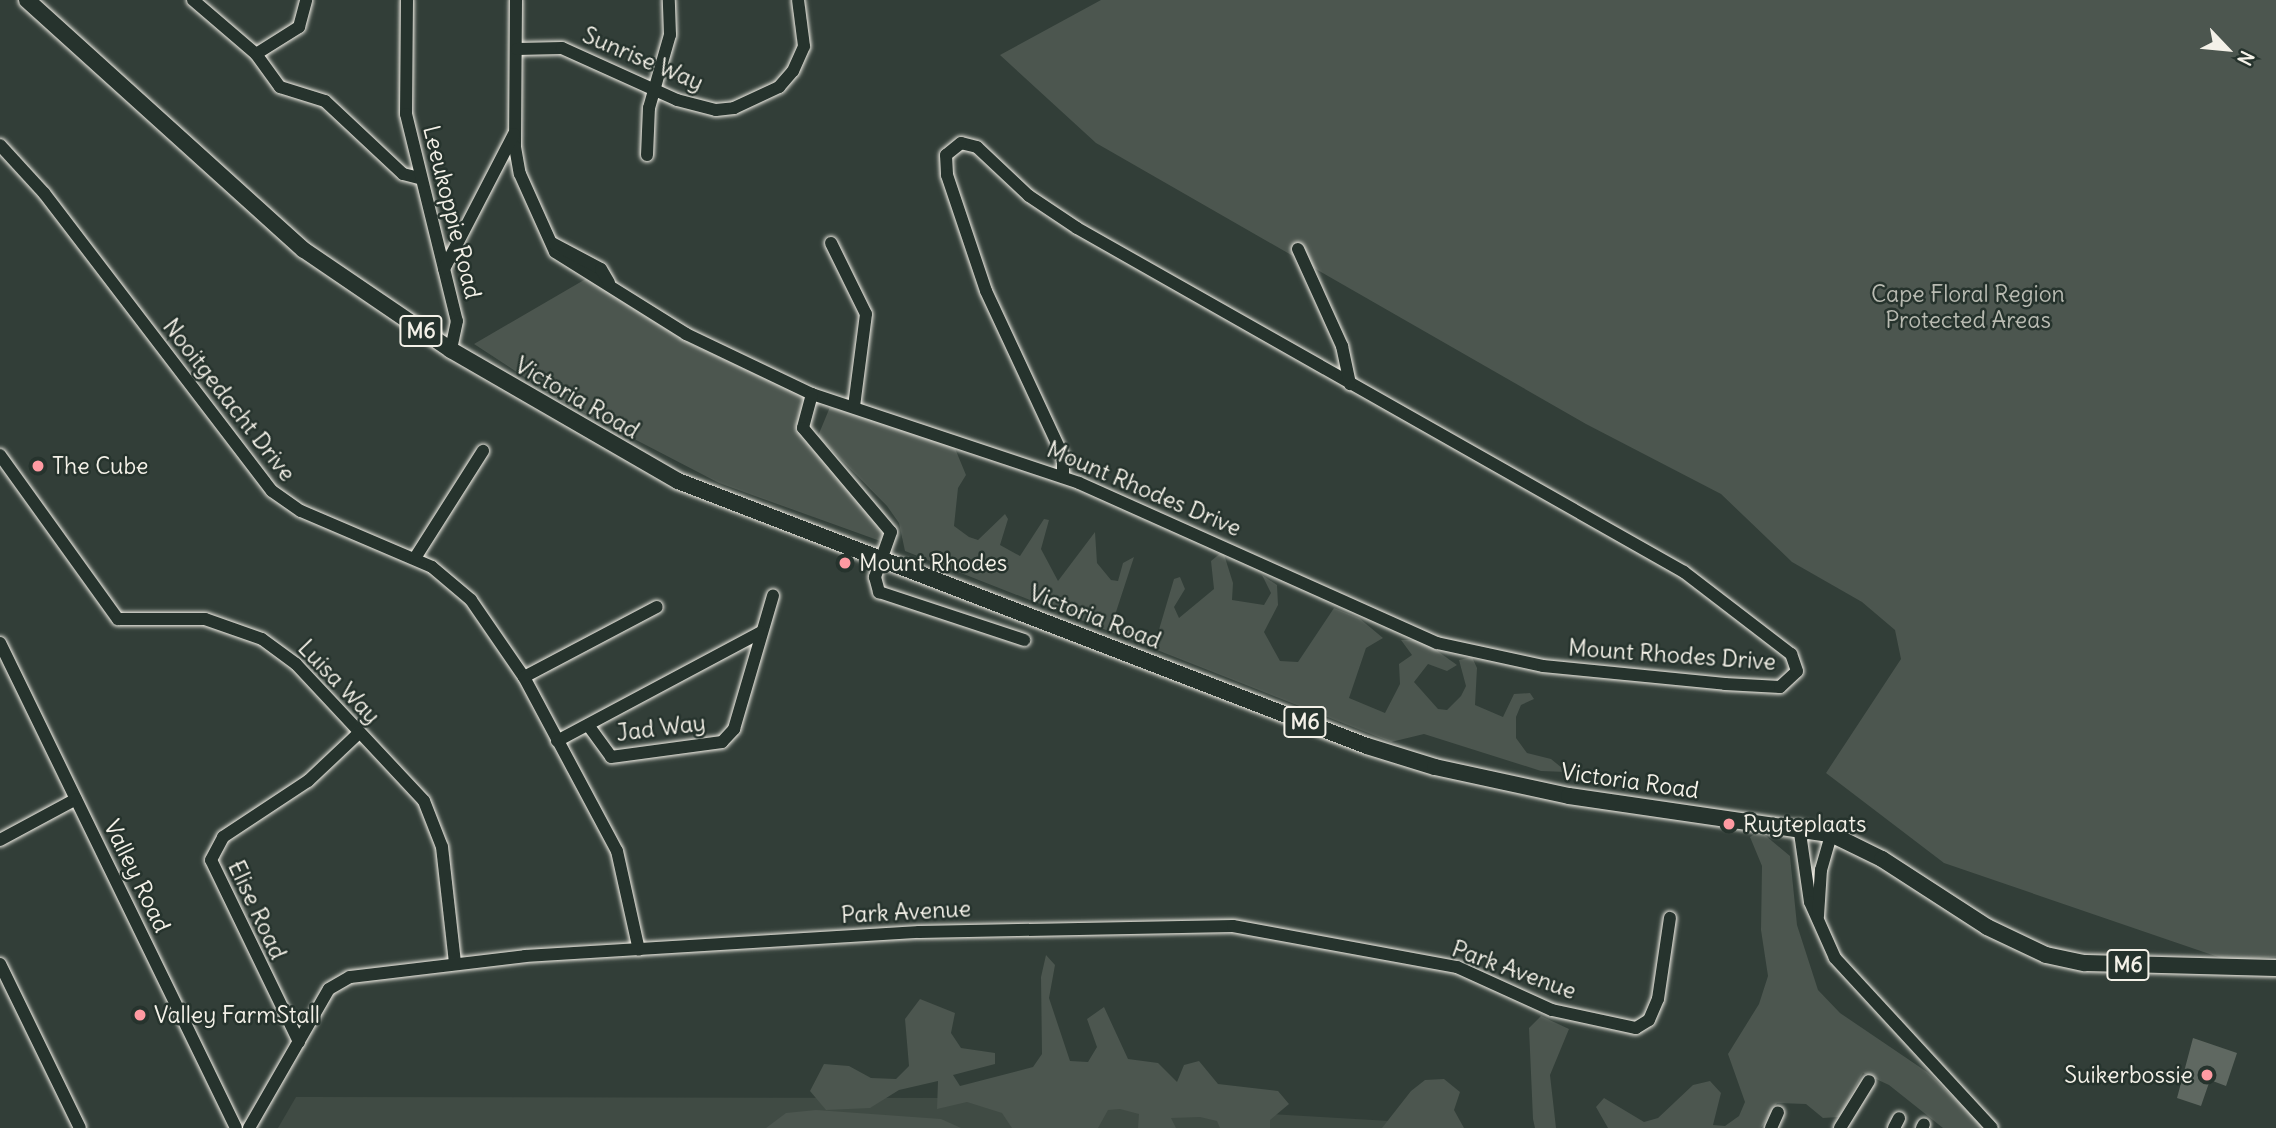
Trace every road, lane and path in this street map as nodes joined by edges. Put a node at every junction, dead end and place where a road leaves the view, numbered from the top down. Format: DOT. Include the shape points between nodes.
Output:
graph roads {
  1 [pos="27,0"];
  2 [pos="193,0"];
  3 [pos="306,0"];
  4 [pos="407,0"];
  5 [pos="516,0"];
  6 [pos="668,0"];
  7 [pos="798,0"];
  8 [pos="517,49"];
  9 [pos="256,54"];
  10 [pos="653,90"];
  11 [pos="514,134"];
  12 [pos="0,145"];
  13 [pos="647,155"];
  14 [pos="419,178"];
  15 [pos="831,243"];
  16 [pos="1298,249"];
  17 [pos="444,269"];
  18 [pos="451,350"];
  19 [pos="1350,384"];
  20 [pos="812,394"];
  21 [pos="854,407"];
  22 [pos="483,452"];
  23 [pos="0,455"];
  24 [pos="1063,477"];
  25 [pos="415,558"];
  26 [pos="881,559"];
  27 [pos="773,596"];
  28 [pos="657,607"];
  29 [pos="761,632"];
  30 [pos="1024,640"];
  31 [pos="0,643"];
  32 [pos="524,677"];
  33 [pos="588,725"];
  34 [pos="359,733"];
  35 [pos="557,741"];
  36 [pos="76,799"];
  37 [pos="1800,826"];
  38 [pos="1832,834"];
  39 [pos="0,840"];
  40 [pos="1670,918"];
  41 [pos="1818,927"];
  42 [pos="639,950"];
  43 [pos="455,962"];
  44 [pos="0,964"];
  45 [pos="2276,968"];
  46 [pos="299,1042"];
  47 [pos="1869,1081"];
  48 [pos="1778,1112"];
  49 [pos="80,1128"];
  50 [pos="236,1128"];
  51 [pos="249,1128"];
  52 [pos="1771,1128"];
  53 [pos="1840,1128"];
  54 [pos="1992,1128"];
  1 -- 18 [label="main road, Victoria Road / M6" via="250,206 345,279"];
  2 -- 9 [label="street"];
  3 -- 9 [label="street" via="299,27"];
  4 -- 14 [label="street, Leeukoppie Road" via="406,114"];
  5 -- 8 [label="street"];
  6 -- 10 [label="street" via="670,35"];
  7 -- 10 [label="street, Sunrise Way" via="804,46 779,86 734,108 716,110"];
  8 -- 10 [label="street, Sunrise Way" via="577,52"];
  8 -- 11 [label="street"];
  9 -- 14 [label="street" via="280,87 325,101 400,172"];
  10 -- 13 [label="street"];
  11 -- 17 [label="street"];
  11 -- 20 [label="street, Mount Rhodes Drive" via="520,174 552,243 601,269 609,283 674,328"];
  12 -- 25 [label="street, Nooitgedacht Drive" via="44,193 272,491 301,511"];
  14 -- 17 [label="street, Leeukoppie Road"];
  15 -- 21 [label="street" via="866,314"];
  16 -- 19 [label="street" via="1342,345"];
  17 -- 18 [label="street, Leeukoppie Road" via="458,327"];
  18 -- 26 [label="main road, Victoria Road / M6" via="678,481"];
  19 -- 24 [label="street, Mount Rhodes Drive" via="1077,229 1029,196 972,143 951,148 947,175 986,291 1063,456"];
  19 -- 24 [label="street, Mount Rhodes Drive" via="1684,572 1791,654 1797,660 1794,678 1780,687 1583,671 1437,643"];
  20 -- 21 [label="street, Mount Rhodes Drive"];
  20 -- 26 [label="street" via="803,428 888,524 891,537"];
  21 -- 24 [label="street, Mount Rhodes Drive"];
  22 -- 25 [label="street"];
  23 -- 34 [label="street, Luisa Way" via="118,619 205,619 262,639 296,664"];
  25 -- 32 [label="street, Nooitgedacht Drive" via="456,583"];
  26 -- 30 [label="street" via="868,583 890,597 925,603"];
  26 -- 37 [label="main road, Victoria Road / M6" via="1367,746 1435,767 1569,796"];
  27 -- 29 [label="street, Jad Way"];
  28 -- 32 [label="street"];
  29 -- 33 [label="street, Jad Way"];
  29 -- 33 [label="street, Jad Way" via="734,729 722,742 611,757"];
  31 -- 36 [label="street, Valley Road"];
  32 -- 35 [label="street, Nooitgedacht Drive"];
  33 -- 35 [label="street, Jad Way"];
  34 -- 43 [label="street, Luisa Way" via="424,801 435,821"];
  34 -- 46 [label="street, Elise Road" via="300,786 223,837 211,860"];
  35 -- 42 [label="street, Nooitgedacht Drive" via="625,867"];
  36 -- 39 [label="street"];
  36 -- 50 [label="street, Valley Road"];
  37 -- 38 [label="main road, Victoria Road / M6"];
  37 -- 41 [label="street" via="1805,882"];
  38 -- 41 [label="street" via="1821,870"];
  38 -- 45 [label="main road, Victoria Road / M6" via="1882,859 1987,927 2046,955 2085,963"];
  40 -- 42 [label="street, Park Avenue" via="1658,999 1649,1020 1636,1028 1552,1010 1457,967 1233,926 919,932"];
  41 -- 54 [label="street" via="1853,982"];
  42 -- 43 [label="street, Park Avenue"];
  43 -- 46 [label="street, Park Avenue" via="334,982"];
  44 -- 49 [label="street"];
  46 -- 51 [label="street, Park Avenue"];
  47 -- 53 [label="street"];
  48 -- 52 [label="street"];
}
